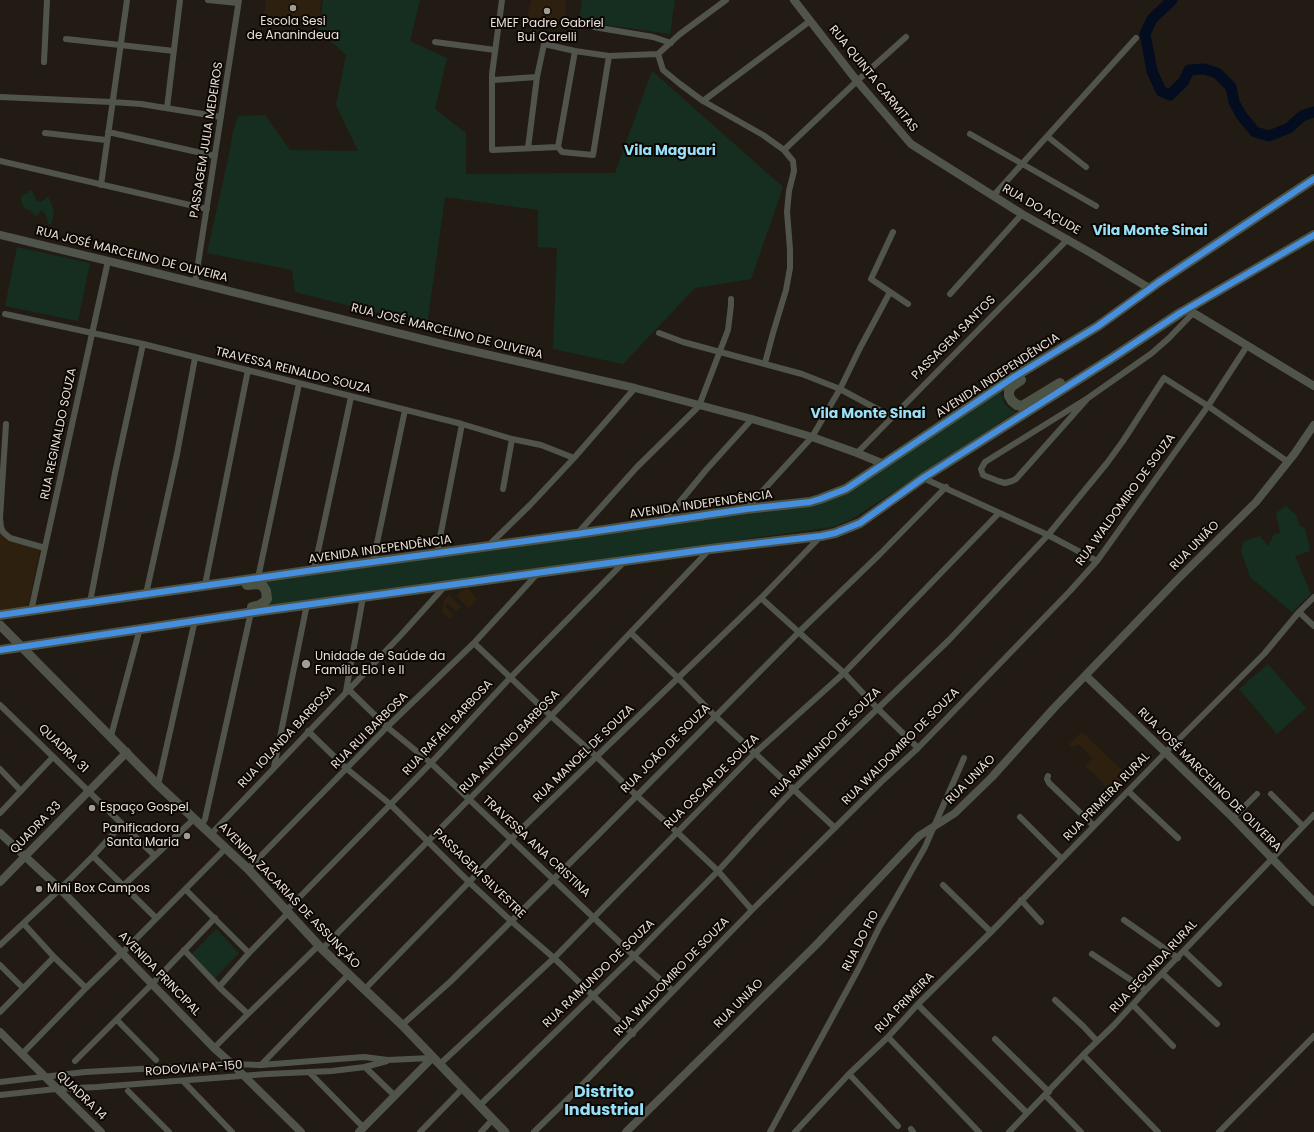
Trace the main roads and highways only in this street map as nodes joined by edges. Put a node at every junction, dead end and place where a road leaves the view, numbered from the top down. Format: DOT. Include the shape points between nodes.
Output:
graph roads {
  1 [pos="1314,179"];
  2 [pos="1314,235"];
  3 [pos="1098,326"];
  4 [pos="1112,358"];
  5 [pos="165,591"];
  6 [pos="0,615"];
  7 [pos="176,623"];
  8 [pos="0,625"];
  9 [pos="22,647"];
  10 [pos="0,650"];
  11 [pos="505,1132"];
  1 -- 3 [label="main road, AVENIDA INDEPENDÊNCIA" via="1149,288"];
  2 -- 4 [label="main road"];
  3 -- 4 [label="main road" via="1088,338 1012,386 1009,396 1017,405 1022,406 1098,361"];
  3 -- 5 [label="main road, AVENIDA INDEPENDÊNCIA" via="1014,377 846,489 810,502"];
  4 -- 7 [label="main road" via="923,478 860,523 835,533"];
  5 -- 6 [label="main road, AVENIDA INDEPENDÊNCIA"];
  5 -- 7 [label="main road" via="181,594 258,584 266,591 266,599 260,605 192,616"];
  7 -- 9 [label="main road"];
  8 -- 9 [label="main road, AVENIDA ZACARIAS DE ASSUNÇÃO"];
  9 -- 10 [label="main road"];
  9 -- 11 [label="main road, AVENIDA ZACARIAS DE ASSUNÇÃO" via="158,785 248,869 321,947 402,1025"];
}
